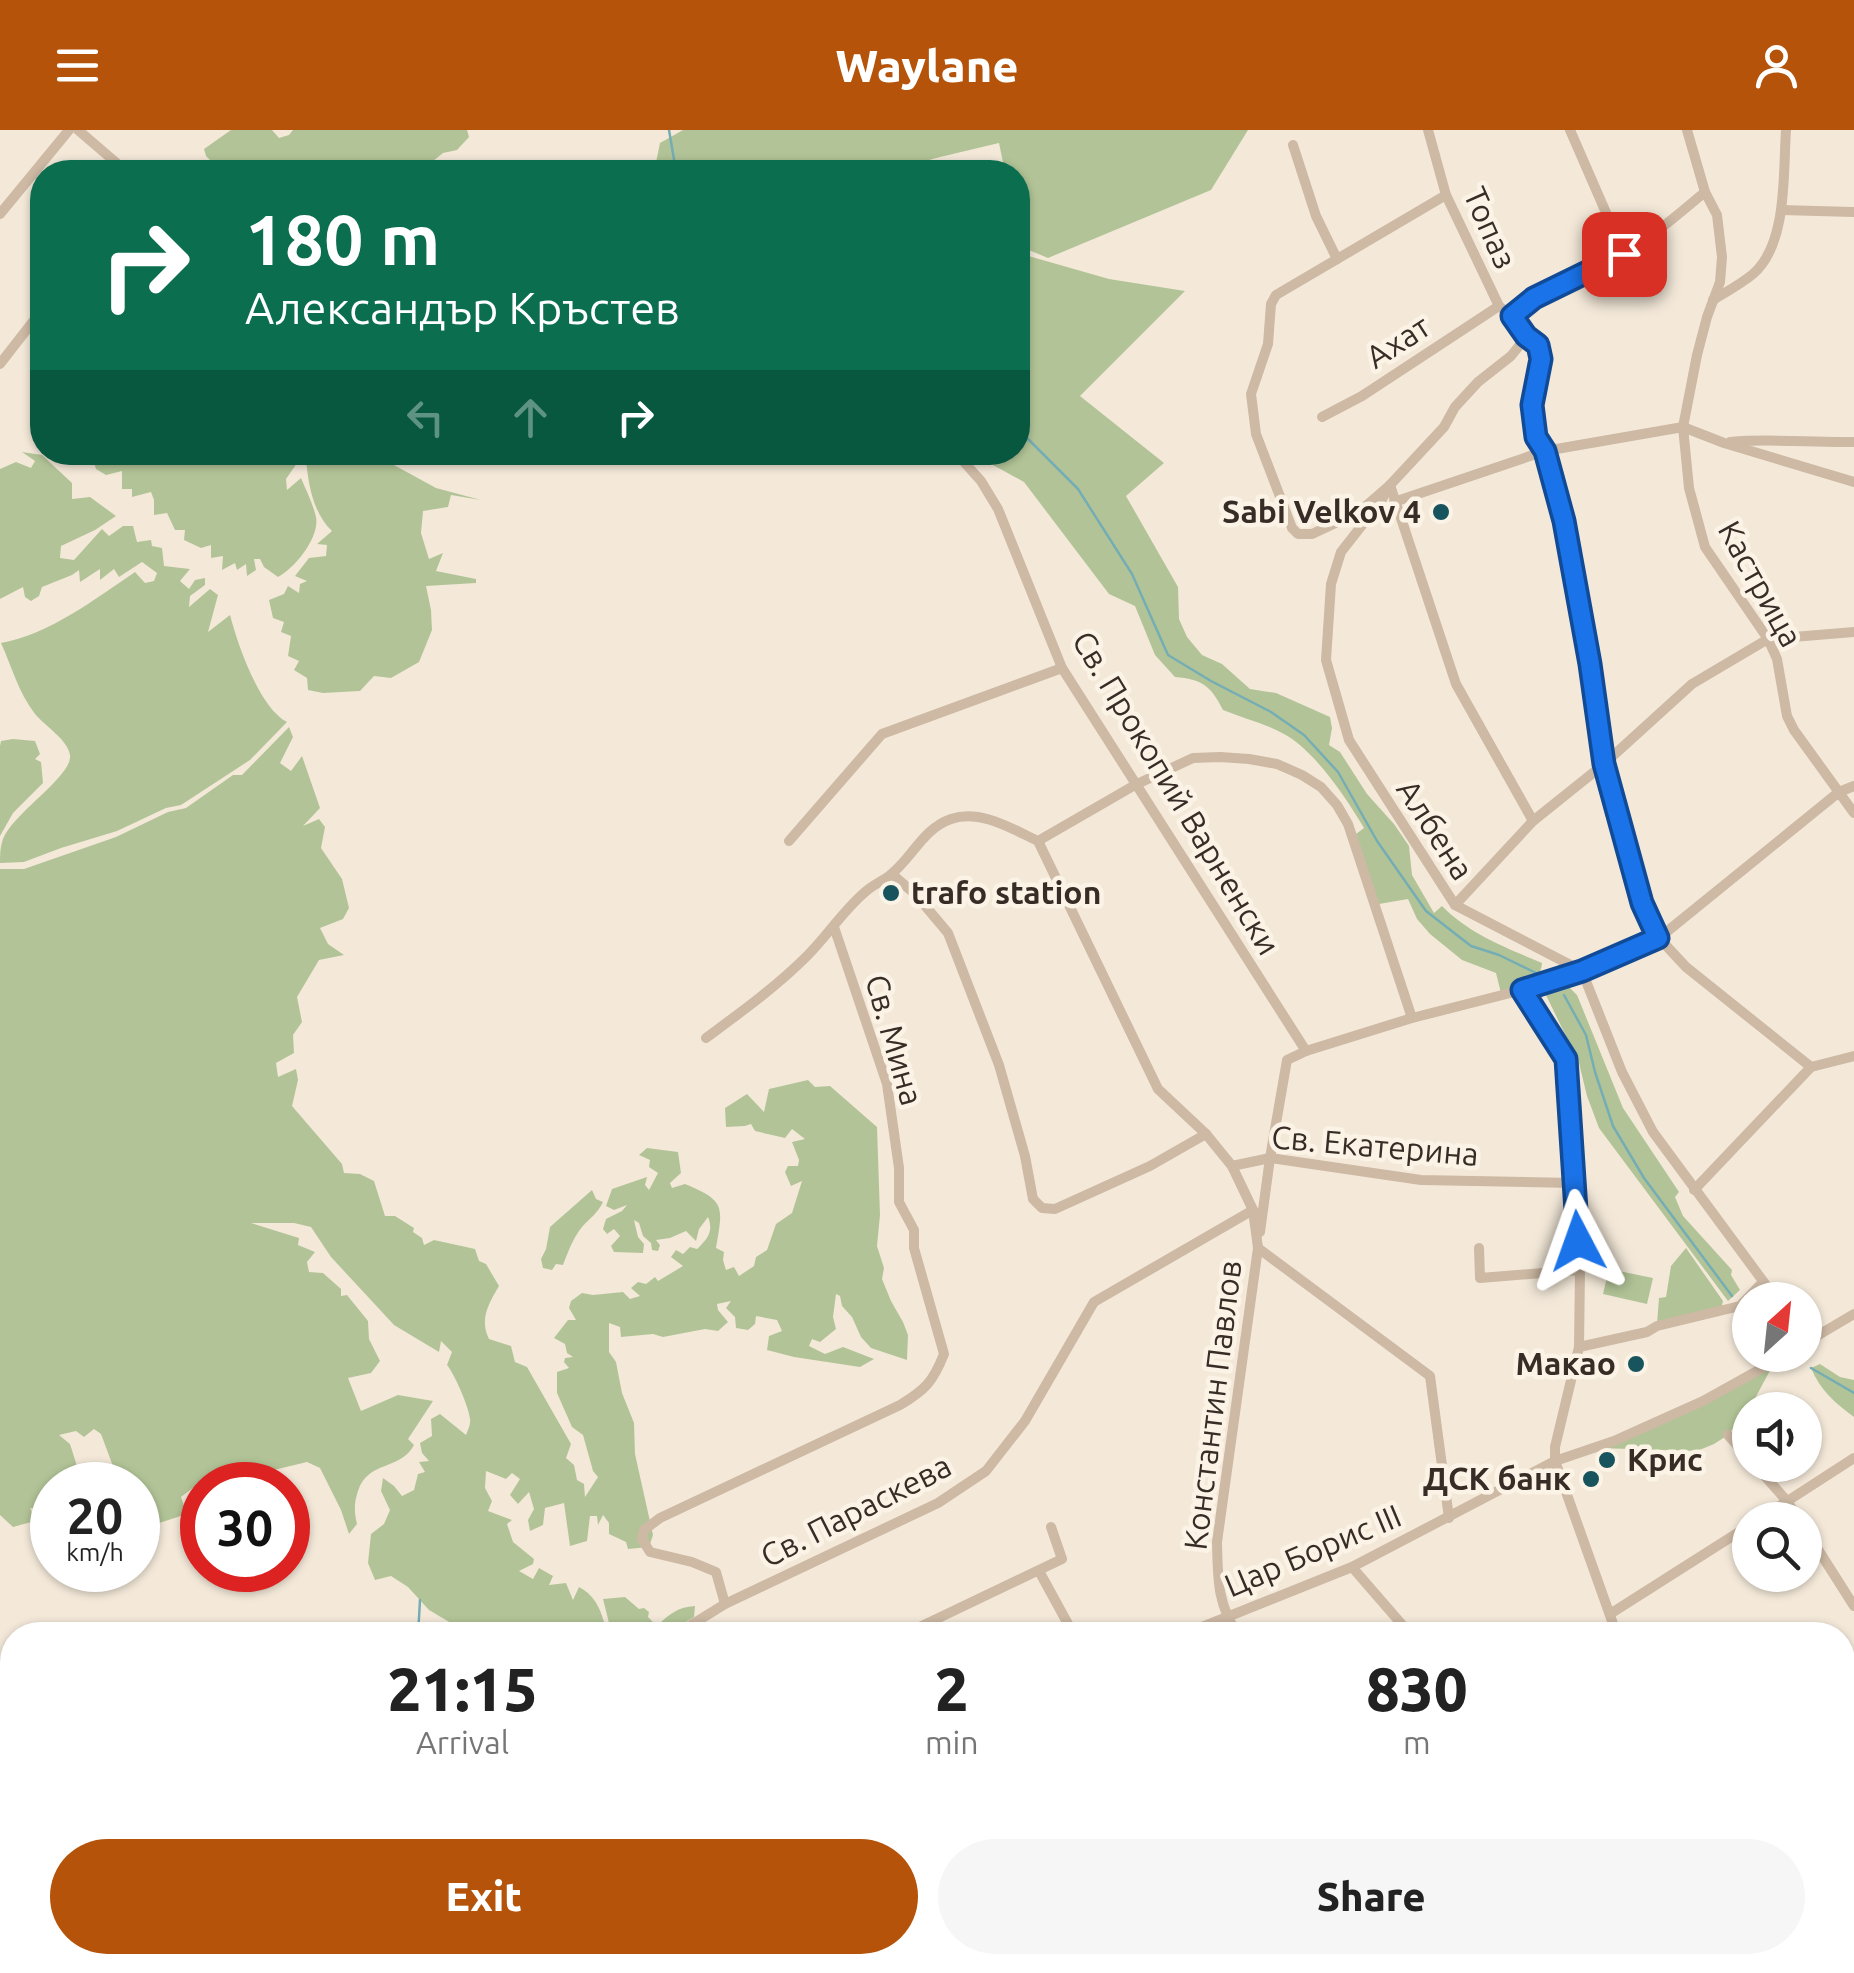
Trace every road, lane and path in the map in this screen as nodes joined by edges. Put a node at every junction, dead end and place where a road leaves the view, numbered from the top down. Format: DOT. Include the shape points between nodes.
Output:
graph roads {
  1 [pos="68,130"];
  2 [pos="78,130"];
  3 [pos="1428,130"];
  4 [pos="1570,130"];
  5 [pos="1687,130"];
  6 [pos="1786,130"];
  7 [pos="1292,145"];
  8 [pos="44,160"];
  9 [pos="113,160"];
  10 [pos="30,177"];
  11 [pos="1705,192"];
  12 [pos="1446,195"];
  13 [pos="1781,210"];
  14 [pos="1854,212"];
  15 [pos="0,214"];
  16 [pos="1624,254"];
  17 [pos="1337,258"];
  18 [pos="1712,301"];
  19 [pos="1499,306"];
  20 [pos="1512,316"];
  21 [pos="30,325"];
  22 [pos="1526,336"];
  23 [pos="0,364"];
  24 [pos="1322,416"];
  25 [pos="1683,427"];
  26 [pos="1724,442"];
  27 [pos="1854,442"];
  28 [pos="1545,451"];
  29 [pos="967,465"];
  30 [pos="1854,482"];
  31 [pos="1390,485"];
  32 [pos="1394,502"];
  33 [pos="1854,632"];
  34 [pos="1768,640"];
  35 [pos="1062,668"];
  36 [pos="1604,764"];
  37 [pos="1135,785"];
  38 [pos="1854,786"];
  39 [pos="1839,792"];
  40 [pos="1854,813"];
  41 [pos="1533,821"];
  42 [pos="789,841"];
  43 [pos="1038,841"];
  44 [pos="892,874"];
  45 [pos="1454,905"];
  46 [pos="834,927"];
  47 [pos="1658,938"];
  48 [pos="1582,971"];
  49 [pos="1522,990"];
  50 [pos="1412,1018"];
  51 [pos="706,1038"];
  52 [pos="1306,1051"];
  53 [pos="1854,1056"];
  54 [pos="1811,1068"];
  55 [pos="1206,1134"];
  56 [pos="1270,1158"];
  57 [pos="1232,1166"];
  58 [pos="1574,1182"];
  59 [pos="1694,1190"];
  60 [pos="1253,1210"];
  61 [pos="1258,1248"];
  62 [pos="1479,1248"];
  63 [pos="1580,1270"];
  64 [pos="1763,1282"];
  65 [pos="1732,1308"];
  66 [pos="1854,1314"];
  67 [pos="1822,1331"];
  68 [pos="1579,1346"];
  69 [pos="1754,1372"];
  70 [pos="1728,1435"];
  71 [pos="1732,1440"];
  72 [pos="1854,1458"];
  73 [pos="1555,1461"];
  74 [pos="1770,1482"];
  75 [pos="1787,1502"];
  76 [pos="1449,1518"];
  77 [pos="1051,1527"];
  78 [pos="1732,1536"];
  79 [pos="1822,1556"];
  80 [pos="1352,1567"];
  81 [pos="1042,1570"];
  82 [pos="725,1604"];
  83 [pos="1854,1606"];
  84 [pos="1610,1614"];
  85 [pos="1226,1616"];
  86 [pos="696,1622"];
  87 [pos="931,1622"];
  88 [pos="1068,1622"];
  89 [pos="1212,1622"];
  90 [pos="1230,1622"];
  91 [pos="1399,1622"];
  92 [pos="1613,1622"];
  1 -- 8 [label="street"];
  2 -- 9 [label="street"];
  3 -- 12 [label="street, Топаз"];
  4 -- 16 [label="street"];
  5 -- 11 [label="street, Кастрица"];
  6 -- 13 [label="street"];
  7 -- 17 [label="street"];
  10 -- 15 [label="street"];
  11 -- 16 [label="street"];
  11 -- 18 [label="street, Кастрица" via="1717,215 1722,257"];
  12 -- 17 [label="street"];
  12 -- 19 [label="street, Топаз"];
  13 -- 14 [label="street"];
  13 -- 18 [label="street" via="1772,248 1754,273"];
  16 -- 20 [label="street" via="1534,298"];
  17 -- 31 [label="street" via="1276,294 1251,394 1256,434 1298,534 1359,512"];
  18 -- 25 [label="street, Кастрица"];
  19 -- 20 [label="street, Топаз"];
  19 -- 24 [label="street, Ахат"];
  20 -- 22 [label="street, Топаз"];
  21 -- 23 [label="street"];
  22 -- 28 [label="street" via="1538,345 1541,359 1532,405"];
  22 -- 31 [label="street, Албена"];
  25 -- 26 [label="street"];
  25 -- 28 [label="street"];
  25 -- 34 [label="street, Кастрица" via="1689,488 1705,547"];
  26 -- 27 [label="street"];
  26 -- 30 [label="street"];
  28 -- 32 [label="street"];
  28 -- 36 [label="street" via="1564,521"];
  29 -- 35 [label="street, Св. Прокопий Варненски" via="998,509"];
  31 -- 32 [label="street"];
  31 -- 45 [label="street, Албена" via="1340,552 1330,584 1326,660 1349,740"];
  32 -- 41 [label="street" via="1456,684"];
  33 -- 34 [label="street"];
  34 -- 36 [label="street" via="1692,684"];
  34 -- 39 [label="street, Кастрица" via="1787,716"];
  35 -- 37 [label="street, Св. Прокопий Варненски"];
  35 -- 42 [label="street" via="882,734"];
  36 -- 41 [label="street"];
  36 -- 47 [label="street"];
  37 -- 43 [label="street"];
  37 -- 50 [label="street" via="1193,758 1220,756 1277,764 1320,787 1348,824"];
  37 -- 52 [label="street, Св. Прокопий Варненски"];
  38 -- 39 [label="street"];
  39 -- 40 [label="street, Кастрица"];
  39 -- 47 [label="street"];
  41 -- 45 [label="street"];
  43 -- 44 [label="street" via="996,822 952,818 920,840"];
  43 -- 55 [label="street, Константин Павлов" via="1158,1090"];
  44 -- 46 [label="street" via="866,890"];
  44 -- 55 [label="street" via="948,933 999,1065 1038,1206 1060,1207"];
  45 -- 48 [label="street, Албена"];
  46 -- 51 [label="street" via="768,992"];
  46 -- 82 [label="street, Св. Мина" via="886,1084 899,1202 914,1230 944,1354 922,1392 900,1405 644,1530 650,1552 716,1572"];
  47 -- 48 [label="street"];
  47 -- 54 [label="street"];
  48 -- 49 [label="street"];
  48 -- 59 [label="street" via="1622,1072"];
  49 -- 50 [label="street"];
  49 -- 58 [label="street" via="1566,1059"];
  50 -- 52 [label="street"];
  52 -- 56 [label="street" via="1287,1060"];
  53 -- 54 [label="street"];
  54 -- 59 [label="street"];
  55 -- 57 [label="street, Константин Павлов"];
  56 -- 57 [label="street, Св. Екатерина"];
  56 -- 58 [label="street, Св. Екатерина" via="1421,1180"];
  56 -- 61 [label="street"];
  57 -- 60 [label="street, Константин Павлов"];
  58 -- 63 [label="street"];
  59 -- 64 [label="street"];
  60 -- 61 [label="street, Константин Павлов"];
  60 -- 82 [label="street, Св. Параскева" via="1094,1302 1025,1421 986,1471 938,1502"];
  61 -- 76 [label="street" via="1430,1376"];
  61 -- 85 [label="street, Константин Павлов" via="1218,1542"];
  62 -- 63 [label="street" via="1480,1278"];
  63 -- 68 [label="street"];
  65 -- 68 [label="street"];
  66 -- 67 [label="street"];
  68 -- 73 [label="street"];
  69 -- 73 [label="street, Цар Борис III" via="1614,1441"];
  70 -- 71 [label="street"];
  72 -- 75 [label="street"];
  73 -- 76 [label="street, Цар Борис III"];
  73 -- 84 [label="street"];
  74 -- 75 [label="street"];
  76 -- 80 [label="street, Цар Борис III"];
  77 -- 81 [label="street" via="1062,1559"];
  78 -- 84 [label="street"];
  79 -- 83 [label="street"];
  80 -- 85 [label="street, Цар Борис III"];
  80 -- 91 [label="street"];
  81 -- 87 [label="street"];
  81 -- 88 [label="street"];
  82 -- 86 [label="street, Св. Параскева"];
  84 -- 92 [label="street"];
  85 -- 89 [label="street, Цар Борис III"];
  85 -- 90 [label="street"];
}
